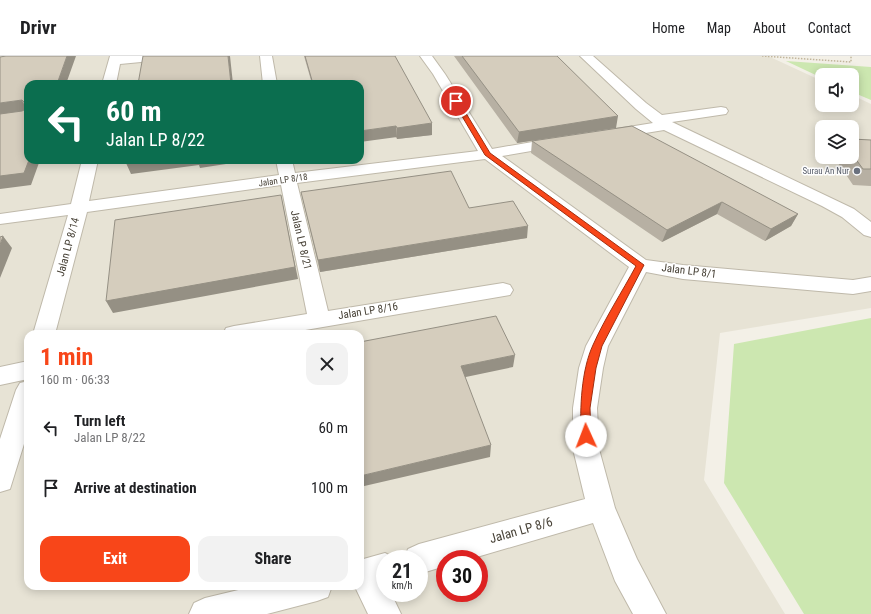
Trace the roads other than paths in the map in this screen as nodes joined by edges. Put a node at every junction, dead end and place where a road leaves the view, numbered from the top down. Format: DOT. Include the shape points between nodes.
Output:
graph roads {
  1 [pos="162,56"];
  2 [pos="266,56"];
  3 [pos="426,56"];
  4 [pos="586,56"];
  5 [pos="116,58"];
  6 [pos="109,80"];
  7 [pos="269,80"];
  8 [pos="721,111"];
  9 [pos="663,122"];
  10 [pos="596,136"];
  11 [pos="573,140"];
  12 [pos="488,154"];
  13 [pos="89,164"];
  14 [pos="285,164"];
  15 [pos="287,179"];
  16 [pos="79,208"];
  17 [pos="0,219"];
  18 [pos="871,231"];
  19 [pos="640,265"];
  20 [pos="871,284"];
  21 [pos="503,290"];
  22 [pos="319,319"];
  23 [pos="45,330"];
  24 [pos="257,330"];
  25 [pos="24,371"];
  26 [pos="0,376"];
  27 [pos="24,403"];
  28 [pos="0,480"];
  29 [pos="601,508"];
  30 [pos="428,556"];
  31 [pos="370,573"];
  32 [pos="301,590"];
  33 [pos="205,614"];
  34 [pos="385,614"];
  35 [pos="650,614"];
  1 -- 5 [label="street"];
  2 -- 7 [label="street"];
  3 -- 12 [label="street"];
  4 -- 9 [label="street"];
  5 -- 6 [label="street"];
  8 -- 9 [label="street"];
  9 -- 10 [label="street"];
  9 -- 18 [label="street" via="828,202 848,213"];
  11 -- 12 [label="street, Jalan LP 8/18"];
  12 -- 15 [label="street, Jalan LP 8/18"];
  12 -- 19 [label="street"];
  13 -- 16 [label="street, Jalan LP 8/14"];
  14 -- 15 [label="street, Jalan LP 8/21"];
  15 -- 16 [label="street, Jalan LP 8/18"];
  15 -- 22 [label="street, Jalan LP 8/21"];
  16 -- 17 [label="street, Jalan LP 8/18"];
  16 -- 23 [label="street, Jalan LP 8/14"];
  19 -- 20 [label="street, Jalan LP 8/1" via="683,272 853,287"];
  19 -- 29 [label="street" via="597,346 591,368 585,408 586,449"];
  21 -- 22 [label="street, Jalan LP 8/16"];
  22 -- 24 [label="street, Jalan LP 8/16"];
  25 -- 26 [label="street"];
  27 -- 28 [label="street"];
  29 -- 30 [label="street, Jalan LP 8/6"];
  29 -- 35 [label="street" via="626,570"];
  31 -- 34 [label="street"];
  32 -- 33 [label="street"];
}
